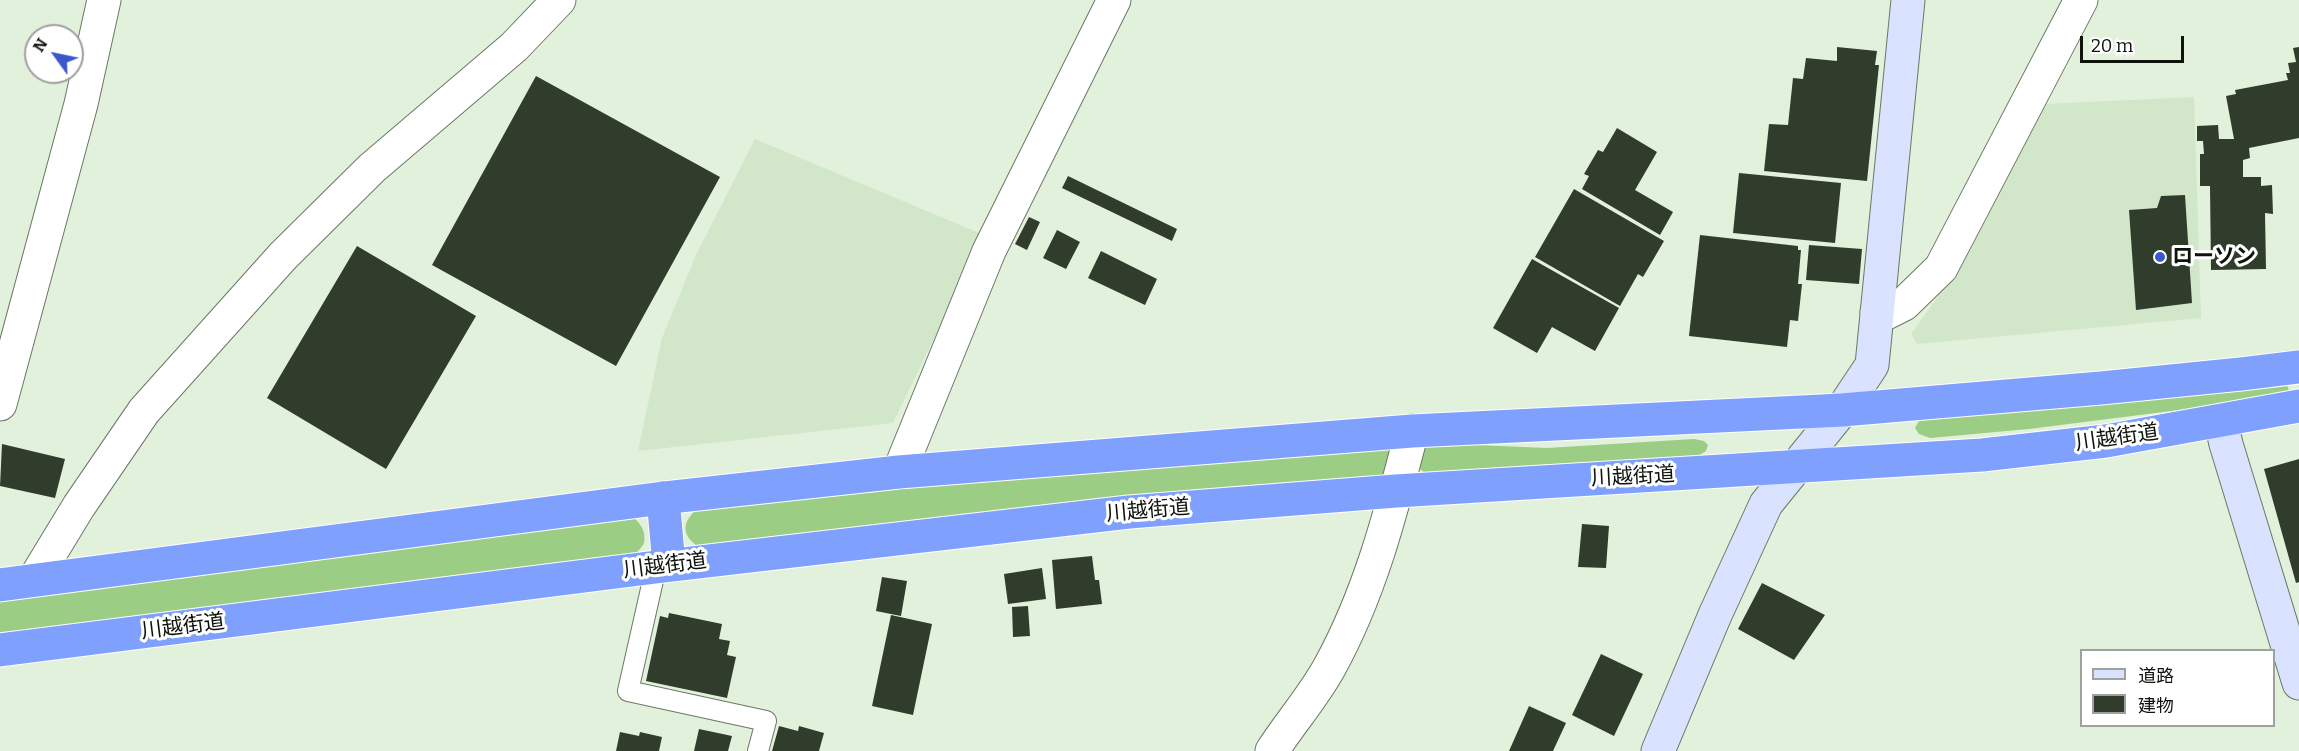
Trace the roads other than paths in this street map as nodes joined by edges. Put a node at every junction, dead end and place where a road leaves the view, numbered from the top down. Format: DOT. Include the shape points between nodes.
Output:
graph roads {
  1 [pos="104,0"];
  2 [pos="560,0"];
  3 [pos="1114,0"];
  4 [pos="1908,0"];
  5 [pos="2081,0"];
  6 [pos="1877,312"];
  7 [pos="2299,366"];
  8 [pos="0,404"];
  9 [pos="2299,406"];
  10 [pos="1842,410"];
  11 [pos="2221,422"];
  12 [pos="1412,431"];
  13 [pos="1794,468"];
  14 [pos="899,472"];
  15 [pos="1396,491"];
  16 [pos="663,498"];
  17 [pos="663,566"];
  18 [pos="34,580"];
  19 [pos="0,585"];
  20 [pos="0,650"];
  21 [pos="2299,683"];
  22 [pos="758,751"];
  23 [pos="1272,751"];
  24 [pos="1658,751"];
  1 -- 8 [label="street" via="81,104"];
  2 -- 18 [label="street" via="514,47 372,168 283,256 144,411"];
  3 -- 14 [label="street" via="989,251"];
  4 -- 6 [label="street"];
  5 -- 6 [label="street" via="1941,268 1904,304"];
  6 -- 10 [label="street" via="1872,365"];
  7 -- 10 [label="highway"];
  9 -- 11 [label="highway, 川越街道"];
  10 -- 12 [label="highway"];
  10 -- 13 [label="street"];
  11 -- 13 [label="highway, 川越街道" via="2106,441 1982,455"];
  11 -- 21 [label="street"];
  12 -- 14 [label="highway"];
  12 -- 15 [label="street"];
  13 -- 15 [label="highway, 川越街道"];
  13 -- 24 [label="street" via="1766,504"];
  14 -- 16 [label="highway"];
  15 -- 17 [label="highway, 川越街道" via="1130,512"];
  15 -- 23 [label="street" via="1384,537 1355,613 1328,669"];
  16 -- 17 [label="highway"];
  16 -- 18 [label="highway"];
  17 -- 20 [label="highway, 川越街道"];
  17 -- 22 [label="lane" via="628,692 766,721"];
  18 -- 19 [label="highway"];
}
